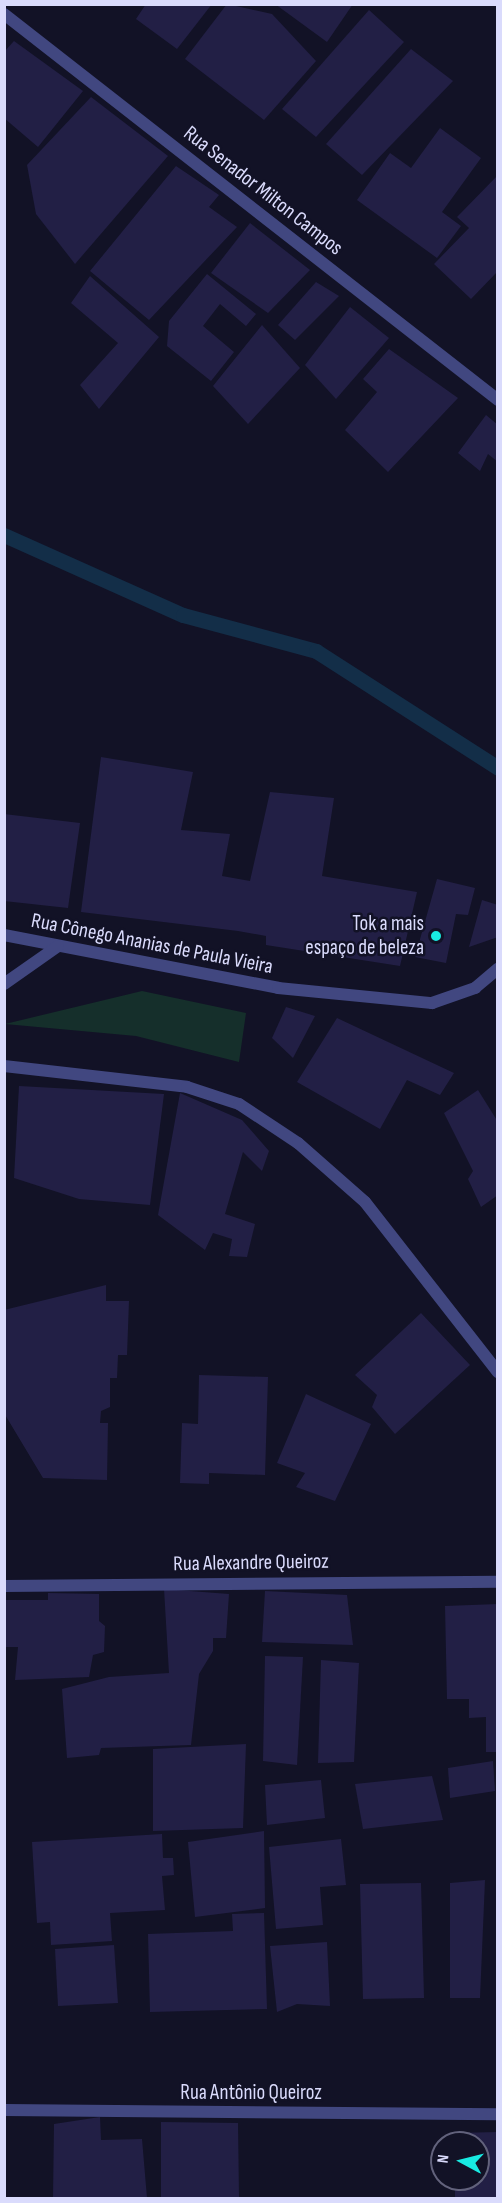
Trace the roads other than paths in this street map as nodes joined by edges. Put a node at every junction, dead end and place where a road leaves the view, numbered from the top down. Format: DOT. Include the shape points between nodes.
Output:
graph roads {
  1 [pos="4,14"];
  2 [pos="498,400"];
  3 [pos="4,935"];
  4 [pos="58,946"];
  5 [pos="498,969"];
  6 [pos="4,984"];
  7 [pos="4,1066"];
  8 [pos="498,1372"];
  9 [pos="498,1582"];
  10 [pos="4,1586"];
  11 [pos="4,2110"];
  12 [pos="498,2114"];
  1 -- 2 [label="street, Rua Senador Milton Campos"];
  3 -- 4 [label="street, Rua Cônego Ananias de Paula Vieira"];
  4 -- 5 [label="street, Rua Cônego Ananias de Paula Vieira" via="278,988 432,1002 475,988"];
  4 -- 6 [label="street"];
  7 -- 8 [label="street" via="187,1087 238,1104 298,1143 365,1202"];
  9 -- 10 [label="street, Rua Alexandre Queiroz"];
  11 -- 12 [label="street, Rua Antônio Queiroz"];
}
